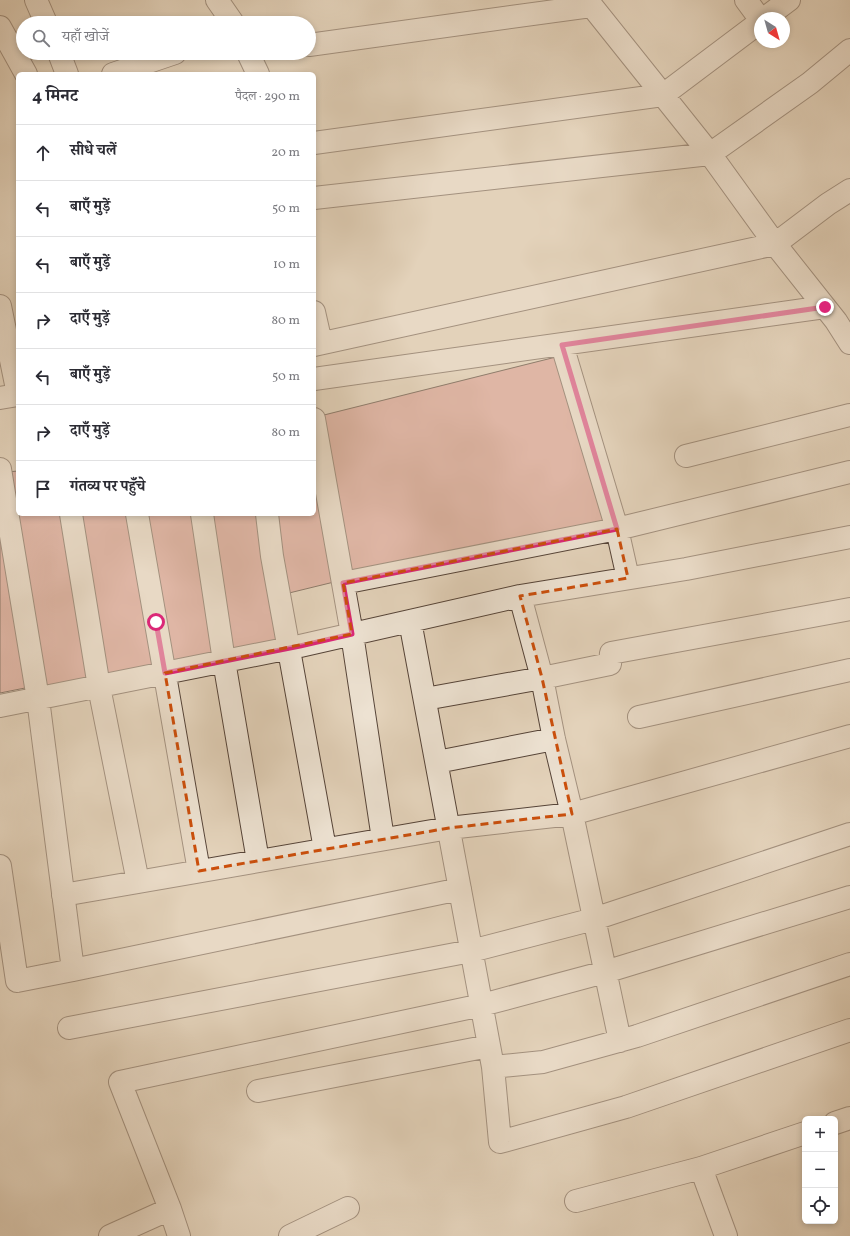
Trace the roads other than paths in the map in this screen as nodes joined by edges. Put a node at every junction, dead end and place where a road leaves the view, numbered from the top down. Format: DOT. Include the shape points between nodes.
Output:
graph roads {
  1 [pos="36,0"];
  2 [pos="217,0"];
  3 [pos="746,0"];
  4 [pos="789,0"];
  5 [pos="589,3"];
  6 [pos="754,12"];
  7 [pos="773,12"];
  8 [pos="43,16"];
  9 [pos="228,16"];
  10 [pos="754,25"];
  11 [pos="0,27"];
  12 [pos="316,44"];
  13 [pos="850,50"];
  14 [pos="16,56"];
  15 [pos="18,60"];
  16 [pos="62,60"];
  17 [pos="155,60"];
  18 [pos="252,60"];
  19 [pos="25,72"];
  20 [pos="66,72"];
  21 [pos="119,72"];
  22 [pos="257,72"];
  23 [pos="663,96"];
  24 [pos="316,143"];
  25 [pos="710,154"];
  26 [pos="850,190"];
  27 [pos="316,198"];
  28 [pos="775,244"];
  29 [pos="0,306"];
  30 [pos="825,307"];
  31 [pos="316,333"];
  32 [pos="850,342"];
  33 [pos="317,344"];
  34 [pos="562,345"];
  35 [pos="316,379"];
  36 [pos="16,384"];
  37 [pos="16,394"];
  38 [pos="0,398"];
  39 [pos="850,415"];
  40 [pos="316,430"];
  41 [pos="686,456"];
  42 [pos="0,469"];
  43 [pos="850,472"];
  44 [pos="70,516"];
  45 [pos="137,516"];
  46 [pos="202,516"];
  47 [pos="266,516"];
  48 [pos="617,529"];
  49 [pos="850,537"];
  50 [pos="628,578"];
  51 [pos="343,583"];
  52 [pos="520,596"];
  53 [pos="850,609"];
  54 [pos="410,621"];
  55 [pos="352,634"];
  56 [pos="288,648"];
  57 [pos="224,661"];
  58 [pos="850,670"];
  59 [pos="165,673"];
  60 [pos="542,678"];
  61 [pos="99,687"];
  62 [pos="38,698"];
  63 [pos="425,699"];
  64 [pos="0,706"];
  65 [pos="639,717"];
  66 [pos="850,736"];
  67 [pos="554,739"];
  68 [pos="437,762"];
  69 [pos="572,814"];
  70 [pos="449,828"];
  71 [pos="850,834"];
  72 [pos="383,839"];
  73 [pos="325,849"];
  74 [pos="258,861"];
  75 [pos="0,866"];
  76 [pos="199,872"];
  77 [pos="138,882"];
  78 [pos="460,889"];
  79 [pos="63,895"];
  80 [pos="850,897"];
  81 [pos="594,919"];
  82 [pos="472,951"];
  83 [pos="850,964"];
  84 [pos="73,970"];
  85 [pos="605,972"];
  86 [pos="482,1005"];
  87 [pos="69,1028"];
  88 [pos="850,1030"];
  89 [pos="620,1041"];
  90 [pos="491,1057"];
  91 [pos="258,1091"];
  92 [pos="850,1118"];
  93 [pos="838,1122"];
  94 [pos="802,1134"];
  95 [pos="702,1168"];
  96 [pos="576,1201"];
  97 [pos="348,1208"];
  98 [pos="170,1210"];
  99 [pos="110,1236"];
  100 [pos="179,1236"];
  101 [pos="290,1236"];
  102 [pos="726,1236"];
  1 -- 8 [label="street"];
  2 -- 9 [label="street"];
  3 -- 6 [label="street"];
  4 -- 7 [label="street"];
  5 -- 12 [label="street"];
  5 -- 23 [label="street"];
  10 -- 23 [label="street"];
  11 -- 14 [label="street"];
  13 -- 25 [label="street" via="810,83"];
  15 -- 19 [label="street"];
  16 -- 20 [label="street"];
  17 -- 21 [label="street"];
  18 -- 22 [label="street"];
  23 -- 24 [label="street"];
  23 -- 25 [label="street"];
  25 -- 27 [label="street"];
  25 -- 28 [label="street"];
  26 -- 28 [label="street"];
  28 -- 30 [label="street"];
  28 -- 33 [label="street"];
  29 -- 36 [label="street"];
  30 -- 32 [label="street"];
  30 -- 34 [label="street"];
  31 -- 33 [label="street"];
  34 -- 35 [label="street"];
  34 -- 48 [label="street"];
  37 -- 38 [label="street"];
  39 -- 41 [label="street"];
  40 -- 51 [label="street"];
  42 -- 62 [label="street"];
  43 -- 48 [label="street"];
  44 -- 61 [label="street"];
  45 -- 59 [label="street"];
  46 -- 57 [label="street"];
  47 -- 56 [label="street"];
  48 -- 50 [label="street"];
  48 -- 51 [label="street"];
  49 -- 50 [label="street"];
  50 -- 52 [label="street"];
  51 -- 55 [label="street"];
  52 -- 54 [label="street"];
  52 -- 60 [label="street"];
  53 -- 60 [label="street" via="611,653 610,664"];
  54 -- 55 [label="street"];
  54 -- 63 [label="street"];
  55 -- 56 [label="street"];
  55 -- 72 [label="street"];
  56 -- 57 [label="street"];
  56 -- 73 [label="street"];
  57 -- 59 [label="street"];
  57 -- 74 [label="street"];
  58 -- 65 [label="street"];
  59 -- 61 [label="street"];
  59 -- 76 [label="street"];
  60 -- 63 [label="street"];
  60 -- 67 [label="street"];
  61 -- 62 [label="street"];
  61 -- 77 [label="street"];
  62 -- 64 [label="street"];
  62 -- 79 [label="street"];
  63 -- 68 [label="street"];
  66 -- 69 [label="street"];
  67 -- 68 [label="street"];
  67 -- 69 [label="street"];
  68 -- 70 [label="street"];
  69 -- 70 [label="street"];
  69 -- 81 [label="street"];
  70 -- 72 [label="street"];
  70 -- 78 [label="street"];
  71 -- 81 [label="street"];
  72 -- 73 [label="street"];
  73 -- 74 [label="street"];
  74 -- 76 [label="street"];
  75 -- 84 [label="street" via="17,981"];
  76 -- 77 [label="street"];
  77 -- 79 [label="street"];
  78 -- 82 [label="street"];
  78 -- 84 [label="street"];
  79 -- 84 [label="street"];
  80 -- 85 [label="street"];
  81 -- 82 [label="street"];
  81 -- 85 [label="street"];
  82 -- 86 [label="street"];
  82 -- 87 [label="street"];
  83 -- 89 [label="street"];
  85 -- 86 [label="street"];
  85 -- 89 [label="street"];
  86 -- 90 [label="street"];
  86 -- 98 [label="street" via="120,1082"];
  88 -- 90 [label="street" via="626,1107 500,1142"];
  89 -- 90 [label="street" via="543,1062"];
  90 -- 91 [label="street"];
  92 -- 93 [label="street"];
  94 -- 95 [label="street"];
  95 -- 96 [label="street"];
  95 -- 102 [label="street"];
  97 -- 101 [label="street"];
  98 -- 99 [label="street"];
  98 -- 100 [label="street"];
}
